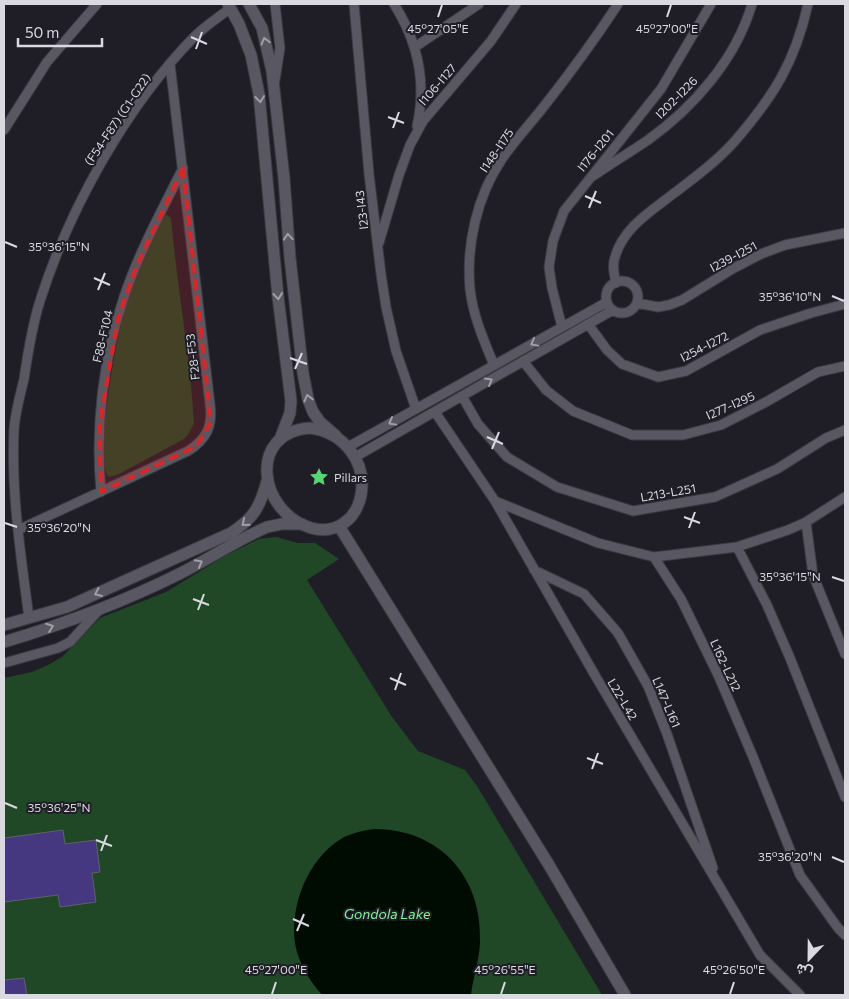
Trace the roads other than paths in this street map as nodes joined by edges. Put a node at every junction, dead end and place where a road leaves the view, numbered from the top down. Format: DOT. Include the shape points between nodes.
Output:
graph roads {
  1 [pos="98,4"];
  2 [pos="249,4"];
  3 [pos="275,4"];
  4 [pos="354,4"];
  5 [pos="394,4"];
  6 [pos="479,4"];
  7 [pos="516,4"];
  8 [pos="618,4"];
  9 [pos="710,4"];
  10 [pos="752,4"];
  11 [pos="808,4"];
  12 [pos="229,6"];
  13 [pos="415,48"];
  14 [pos="170,64"];
  15 [pos="274,87"];
  16 [pos="4,130"];
  17 [pos="415,134"];
  18 [pos="183,168"];
  19 [pos="587,180"];
  20 [pos="845,233"];
  21 [pos="378,248"];
  22 [pos="616,283"];
  23 [pos="607,302"];
  24 [pos="637,303"];
  25 [pos="845,304"];
  26 [pos="613,310"];
  27 [pos="588,324"];
  28 [pos="562,327"];
  29 [pos="523,361"];
  30 [pos="494,365"];
  31 [pos="845,366"];
  32 [pos="462,396"];
  33 [pos="416,409"];
  34 [pos="435,412"];
  35 [pos="845,430"];
  36 [pos="336,436"];
  37 [pos="280,439"];
  38 [pos="348,447"];
  39 [pos="356,457"];
  40 [pos="268,481"];
  41 [pos="101,492"];
  42 [pos="845,497"];
  43 [pos="495,501"];
  44 [pos="806,522"];
  45 [pos="302,524"];
  46 [pos="338,526"];
  47 [pos="18,530"];
  48 [pos="738,547"];
  49 [pos="654,557"];
  50 [pos="533,570"];
  51 [pos="100,609"];
  52 [pos="30,618"];
  53 [pos="4,625"];
  54 [pos="4,642"];
  55 [pos="845,654"];
  56 [pos="4,664"];
  57 [pos="845,797"];
  58 [pos="720,886"];
  59 [pos="845,934"];
  60 [pos="799,994"];
  61 [pos="626,995"];
  1 -- 16 [label="street" via="47,62"];
  15 -- 2 [label="street, one-way" via="262,28"];
  3 -- 15 [label="street" via="280,48"];
  4 -- 21 [label="street, I23-I43"];
  5 -- 13 [label="street"];
  6 -- 13 [label="street"];
  7 -- 17 [label="street, I106-I127" via="491,41 435,105"];
  8 -- 30 [label="street, I148-I175" via="576,65 502,159 486,190 473,232 470,280 472,300"];
  9 -- 19 [label="street, I176-I201" via="661,89"];
  10 -- 19 [label="street, I202-I226" via="730,53 694,99 664,128"];
  11 -- 22 [label="street" via="791,59 770,97 724,153 630,230 614,259"];
  12 -- 14 [label="street, (F54-F87) (G1-G22)"];
  12 -- 37 [label="street, one-way" via="251,55 259,94 291,401"];
  13 -- 17 [label="street" via="422,98"];
  14 -- 18 [label="street, F28-F53"];
  14 -- 47 [label="street, (F54-F87) (G1-G22)" via="99,166 56,258 40,301 14,430"];
  36 -- 15 [label="street, one-way" via="313,412 303,373"];
  17 -- 21 [label="street, I106-I127" via="399,175"];
  18 -- 41 [label="street, F88-F104" via="136,267 118,318 99,427"];
  18 -- 41 [label="street, F28-F53" via="211,422 202,441 188,451"];
  19 -- 28 [label="street, I176-I201" via="564,210 550,257 550,277"];
  20 -- 24 [label="street, I239-I251" via="785,245 761,254 669,305 658,307"];
  21 -- 33 [label="street, I23-I43" via="394,344"];
  22 -- 23 [label="street" via="609,289"];
  22 -- 24 [label="street" via="632,285 638,293"];
  23 -- 26 [label="street"];
  23 -- 28 [label="street"];
  24 -- 26 [label="street" via="625,313"];
  25 -- 27 [label="street, I254-I272" via="760,330 686,371 658,377 622,364"];
  26 -- 27 [label="street"];
  27 -- 29 [label="street"];
  28 -- 30 [label="street, one-way"];
  29 -- 31 [label="street, I277-I295" via="546,390 573,411 632,435 684,435 721,425 818,372"];
  32 -- 29 [label="street, one-way"];
  30 -- 33 [label="street"];
  32 -- 34 [label="street"];
  32 -- 35 [label="street, L213-L251" via="478,424 506,457 557,487 633,511 715,497 778,469 826,438"];
  33 -- 38 [label="street, one-way"];
  34 -- 39 [label="street"];
  34 -- 43 [label="street, L22-L42"];
  36 -- 37 [label="street" via="303,429"];
  36 -- 38 [label="street"];
  37 -- 40 [label="street" via="269,459"];
  38 -- 39 [label="street"];
  39 -- 46 [label="street" via="361,474 360,498 352,516"];
  40 -- 45 [label="street" via="282,510"];
  40 -- 52 [label="street, one-way" via="255,513 231,533 67,607"];
  41 -- 47 [label="street, F28-F53"];
  42 -- 44 [label="street"];
  43 -- 49 [label="street" via="598,543"];
  43 -- 50 [label="street, L22-L42"];
  44 -- 48 [label="street"];
  44 -- 55 [label="street" via="813,575"];
  45 -- 46 [label="street" via="327,530"];
  51 -- 45 [label="street, one-way" via="172,577 267,527"];
  46 -- 61 [label="street"];
  47 -- 52 [label="street, (F54-F87) (G1-G22)"];
  48 -- 49 [label="street"];
  48 -- 57 [label="street" via="790,658"];
  49 -- 59 [label="street, L162-L212" via="682,599 719,677 800,875"];
  50 -- 58 [label="street, L22-L42"];
  50 -- 58 [label="street, L147-L161" via="584,594 618,632 651,694"];
  54 -- 51 [label="street, one-way"];
  51 -- 56 [label="street" via="70,642"];
  52 -- 53 [label="street"];
  58 -- 60 [label="street, L22-L42" via="760,955"];
}
